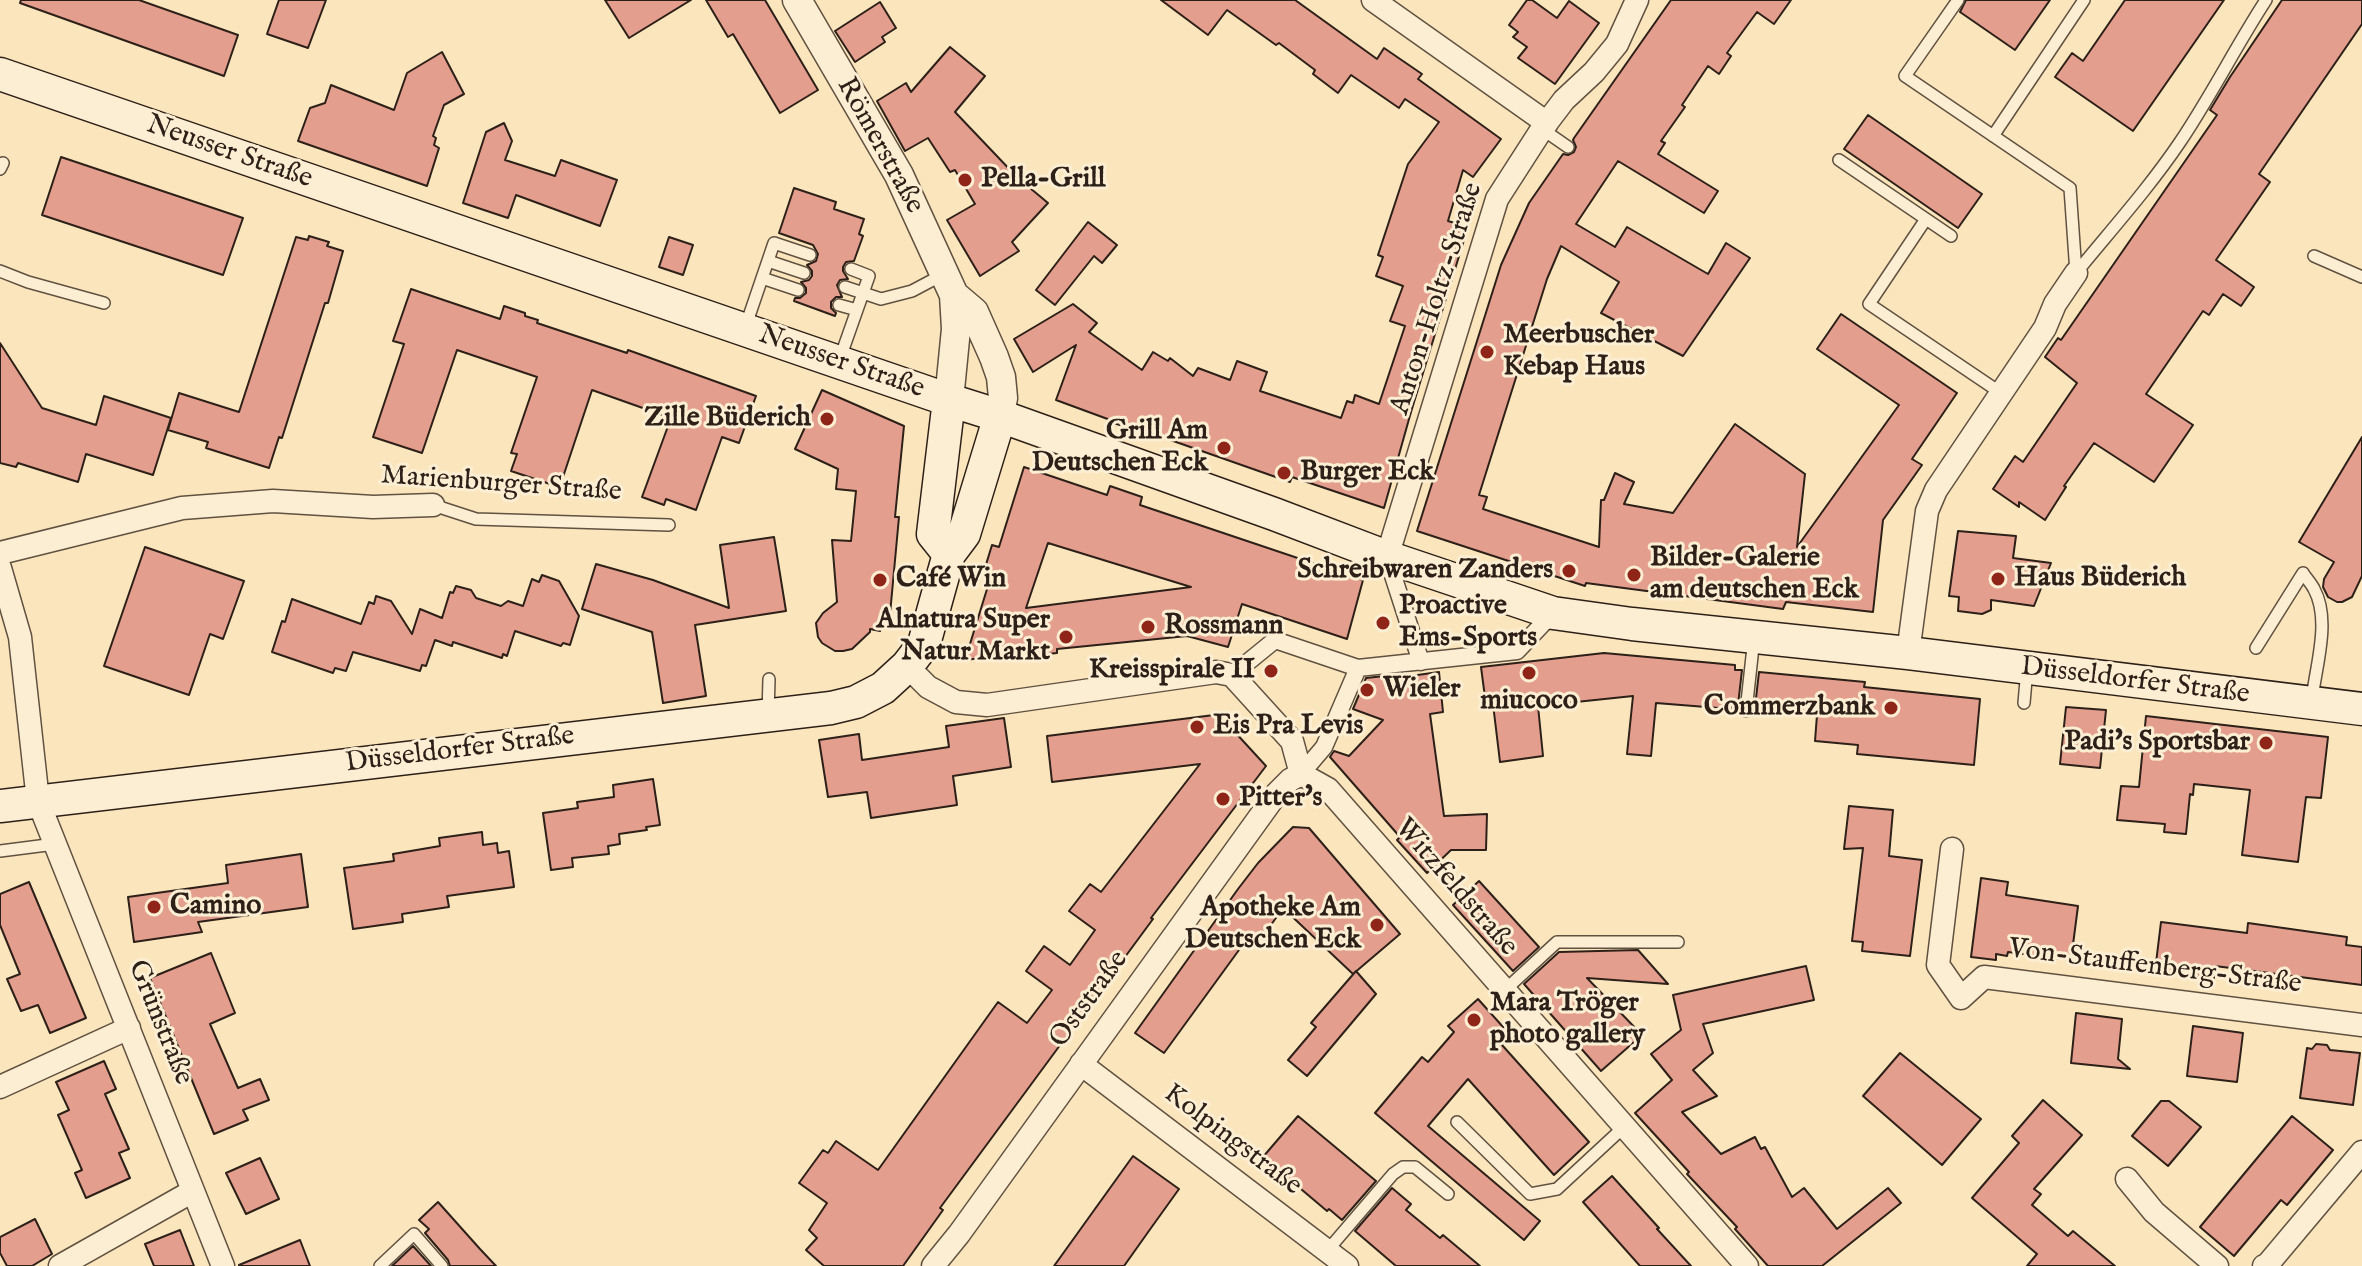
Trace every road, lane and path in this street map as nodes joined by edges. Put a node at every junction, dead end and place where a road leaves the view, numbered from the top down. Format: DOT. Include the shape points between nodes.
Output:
graph roads {
  1 [pos="797,0"];
  2 [pos="1373,0"];
  3 [pos="1637,0"];
  4 [pos="1958,0"];
  5 [pos="2084,0"];
  6 [pos="2266,0"];
  7 [pos="0,74"];
  8 [pos="1545,126"];
  9 [pos="1993,136"];
  10 [pos="1568,147"];
  11 [pos="1839,160"];
  12 [pos="1926,219"];
  13 [pos="1951,236"];
  14 [pos="810,255"];
  15 [pos="2314,256"];
  16 [pos="768,261"];
  17 [pos="851,269"];
  18 [pos="0,271"];
  19 [pos="804,273"];
  20 [pos="2076,273"];
  21 [pos="2362,277"];
  22 [pos="762,278"];
  23 [pos="949,284"];
  24 [pos="845,287"];
  25 [pos="798,290"];
  26 [pos="863,293"];
  27 [pos="104,303"];
  28 [pos="839,305"];
  29 [pos="857,310"];
  30 [pos="744,330"];
  31 [pos="839,362"];
  32 [pos="2001,393"];
  33 [pos="949,400"];
  34 [pos="1000,416"];
  35 [pos="433,505"];
  36 [pos="669,525"];
  37 [pos="0,553"];
  38 [pos="949,554"];
  39 [pos="1387,557"];
  40 [pos="0,568"];
  41 [pos="1553,613"];
  42 [pos="1687,630"];
  43 [pos="1754,637"];
  44 [pos="2256,648"];
  45 [pos="1908,653"];
  46 [pos="1421,662"];
  47 [pos="907,666"];
  48 [pos="1358,668"];
  49 [pos="2027,669"];
  50 [pos="1232,675"];
  51 [pos="769,679"];
  52 [pos="2024,703"];
  53 [pos="2311,703"];
  54 [pos="2362,709"];
  55 [pos="1746,711"];
  56 [pos="768,715"];
  57 [pos="1301,774"];
  58 [pos="38,801"];
  59 [pos="0,806"];
  60 [pos="55,844"];
  61 [pos="1952,849"];
  62 [pos="0,851"];
  63 [pos="1678,942"];
  64 [pos="1505,990"];
  65 [pos="2362,1025"];
  66 [pos="129,1028"];
  67 [pos="1081,1064"];
  68 [pos="0,1087"];
  69 [pos="1457,1122"];
  70 [pos="1625,1126"];
  71 [pos="2362,1152"];
  72 [pos="2127,1179"];
  73 [pos="193,1191"];
  74 [pos="1448,1194"];
  75 [pos="1327,1251"];
  76 [pos="60,1266"];
  77 [pos="223,1266"];
  78 [pos="380,1266"];
  79 [pos="442,1266"];
  80 [pos="933,1266"];
  81 [pos="1347,1266"];
  82 [pos="1747,1266"];
  83 [pos="2217,1266"];
  84 [pos="2264,1266"];
  1 -- 23 [label="street, Römerstraße" via="899,175"];
  2 -- 8 [label="street"];
  3 -- 8 [label="street, Anton-Holtz-Straße" via="1617,44"];
  4 -- 9 [label="lane" via="1905,76"];
  5 -- 9 [label="lane"];
  6 -- 20 [label="lane" via="2178,145"];
  7 -- 30 [label="main road, Neusser Straße"];
  8 -- 10 [label="lane"];
  8 -- 39 [label="street, Anton-Holtz-Straße" via="1497,199"];
  9 -- 20 [label="lane" via="2070,188"];
  11 -- 12 [label="lane"];
  12 -- 13 [label="lane"];
  12 -- 32 [label="lane" via="1869,304"];
  14 -- 16 [label="lane" via="774,243"];
  15 -- 21 [label="lane"];
  16 -- 19 [label="lane"];
  16 -- 22 [label="lane"];
  17 -- 26 [label="lane" via="869,276"];
  18 -- 27 [label="lane"];
  20 -- 32 [label="street"];
  22 -- 25 [label="lane"];
  22 -- 30 [label="lane"];
  23 -- 26 [label="lane" via="881,299"];
  23 -- 33 [label="street, Römerstraße" via="956,329"];
  23 -- 34 [label="street, Römerstraße" via="974,312 994,357 1001,377"];
  24 -- 26 [label="lane"];
  26 -- 29 [label="lane"];
  28 -- 29 [label="lane"];
  29 -- 31 [label="lane"];
  30 -- 31 [label="main road, Neusser Straße"];
  31 -- 33 [label="main road, Neusser Straße"];
  32 -- 45 [label="street" via="1939,484 1927,511"];
  33 -- 34 [label="main road, Neusser Straße"];
  33 -- 38 [label="main road" via="933,534"];
  34 -- 38 [label="main road, Düsseldorfer Straße" via="964,534"];
  34 -- 39 [label="main road, Neusser Straße"];
  35 -- 36 [label="lane, Marienburger Straße" via="476,519"];
  35 -- 37 [label="street, Marienburger Straße" via="273,501 182,508"];
  38 -- 47 [label="main road, Düsseldorfer Straße" via="924,644"];
  39 -- 41 [label="main road, Neusser Straße"];
  39 -- 46 [label="street"];
  40 -- 58 [label="street" via="20,637"];
  41 -- 42 [label="main road, Neusser Straße"];
  41 -- 46 [label="street" via="1517,651"];
  42 -- 43 [label="main road, Düsseldorfer Straße"];
  43 -- 45 [label="main road, Düsseldorfer Straße"];
  43 -- 55 [label="lane"];
  44 -- 53 [label="lane" via="2303,573 2321,614"];
  45 -- 49 [label="main road, Düsseldorfer Straße"];
  46 -- 48 [label="street"];
  47 -- 50 [label="street" via="928,687 956,702 987,705 1216,672"];
  47 -- 56 [label="main road, Düsseldorfer Straße" via="883,688 856,702"];
  48 -- 50 [label="street" via="1275,640"];
  48 -- 57 [label="street" via="1324,747"];
  49 -- 52 [label="lane"];
  49 -- 53 [label="main road, Düsseldorfer Straße"];
  50 -- 57 [label="street" via="1292,741"];
  51 -- 56 [label="lane"];
  53 -- 54 [label="main road, Düsseldorfer Straße"];
  56 -- 58 [label="main road, Düsseldorfer Straße"];
  57 -- 64 [label="street, Witzfeldstraße" via="1328,789"];
  57 -- 67 [label="street, Oststraße" via="1277,793"];
  58 -- 59 [label="main road, Düsseldorfer Straße"];
  58 -- 60 [label="street, Grünstraße"];
  60 -- 62 [label="lane"];
  60 -- 66 [label="street, Grünstraße"];
  61 -- 65 [label="street, Von-Stauffenberg-Straße" via="1938,965 1961,998 1984,977"];
  63 -- 64 [label="lane" via="1557,942"];
  64 -- 70 [label="street, Witzfeldstraße"];
  66 -- 68 [label="street"];
  66 -- 73 [label="street, Grünstraße"];
  67 -- 75 [label="street, Kolpingstraße"];
  67 -- 80 [label="street, Oststraße"];
  69 -- 70 [label="lane" via="1530,1194 1557,1189"];
  70 -- 82 [label="street, Witzfeldstraße"];
  71 -- 84 [label="street"];
  72 -- 83 [label="street" via="2154,1212"];
  73 -- 76 [label="street"];
  73 -- 77 [label="street, Grünstraße"];
  74 -- 75 [label="lane" via="1415,1167 1403,1167"];
  75 -- 81 [label="street, Kolpingstraße"];
  78 -- 79 [label="lane" via="414,1234"];
}
